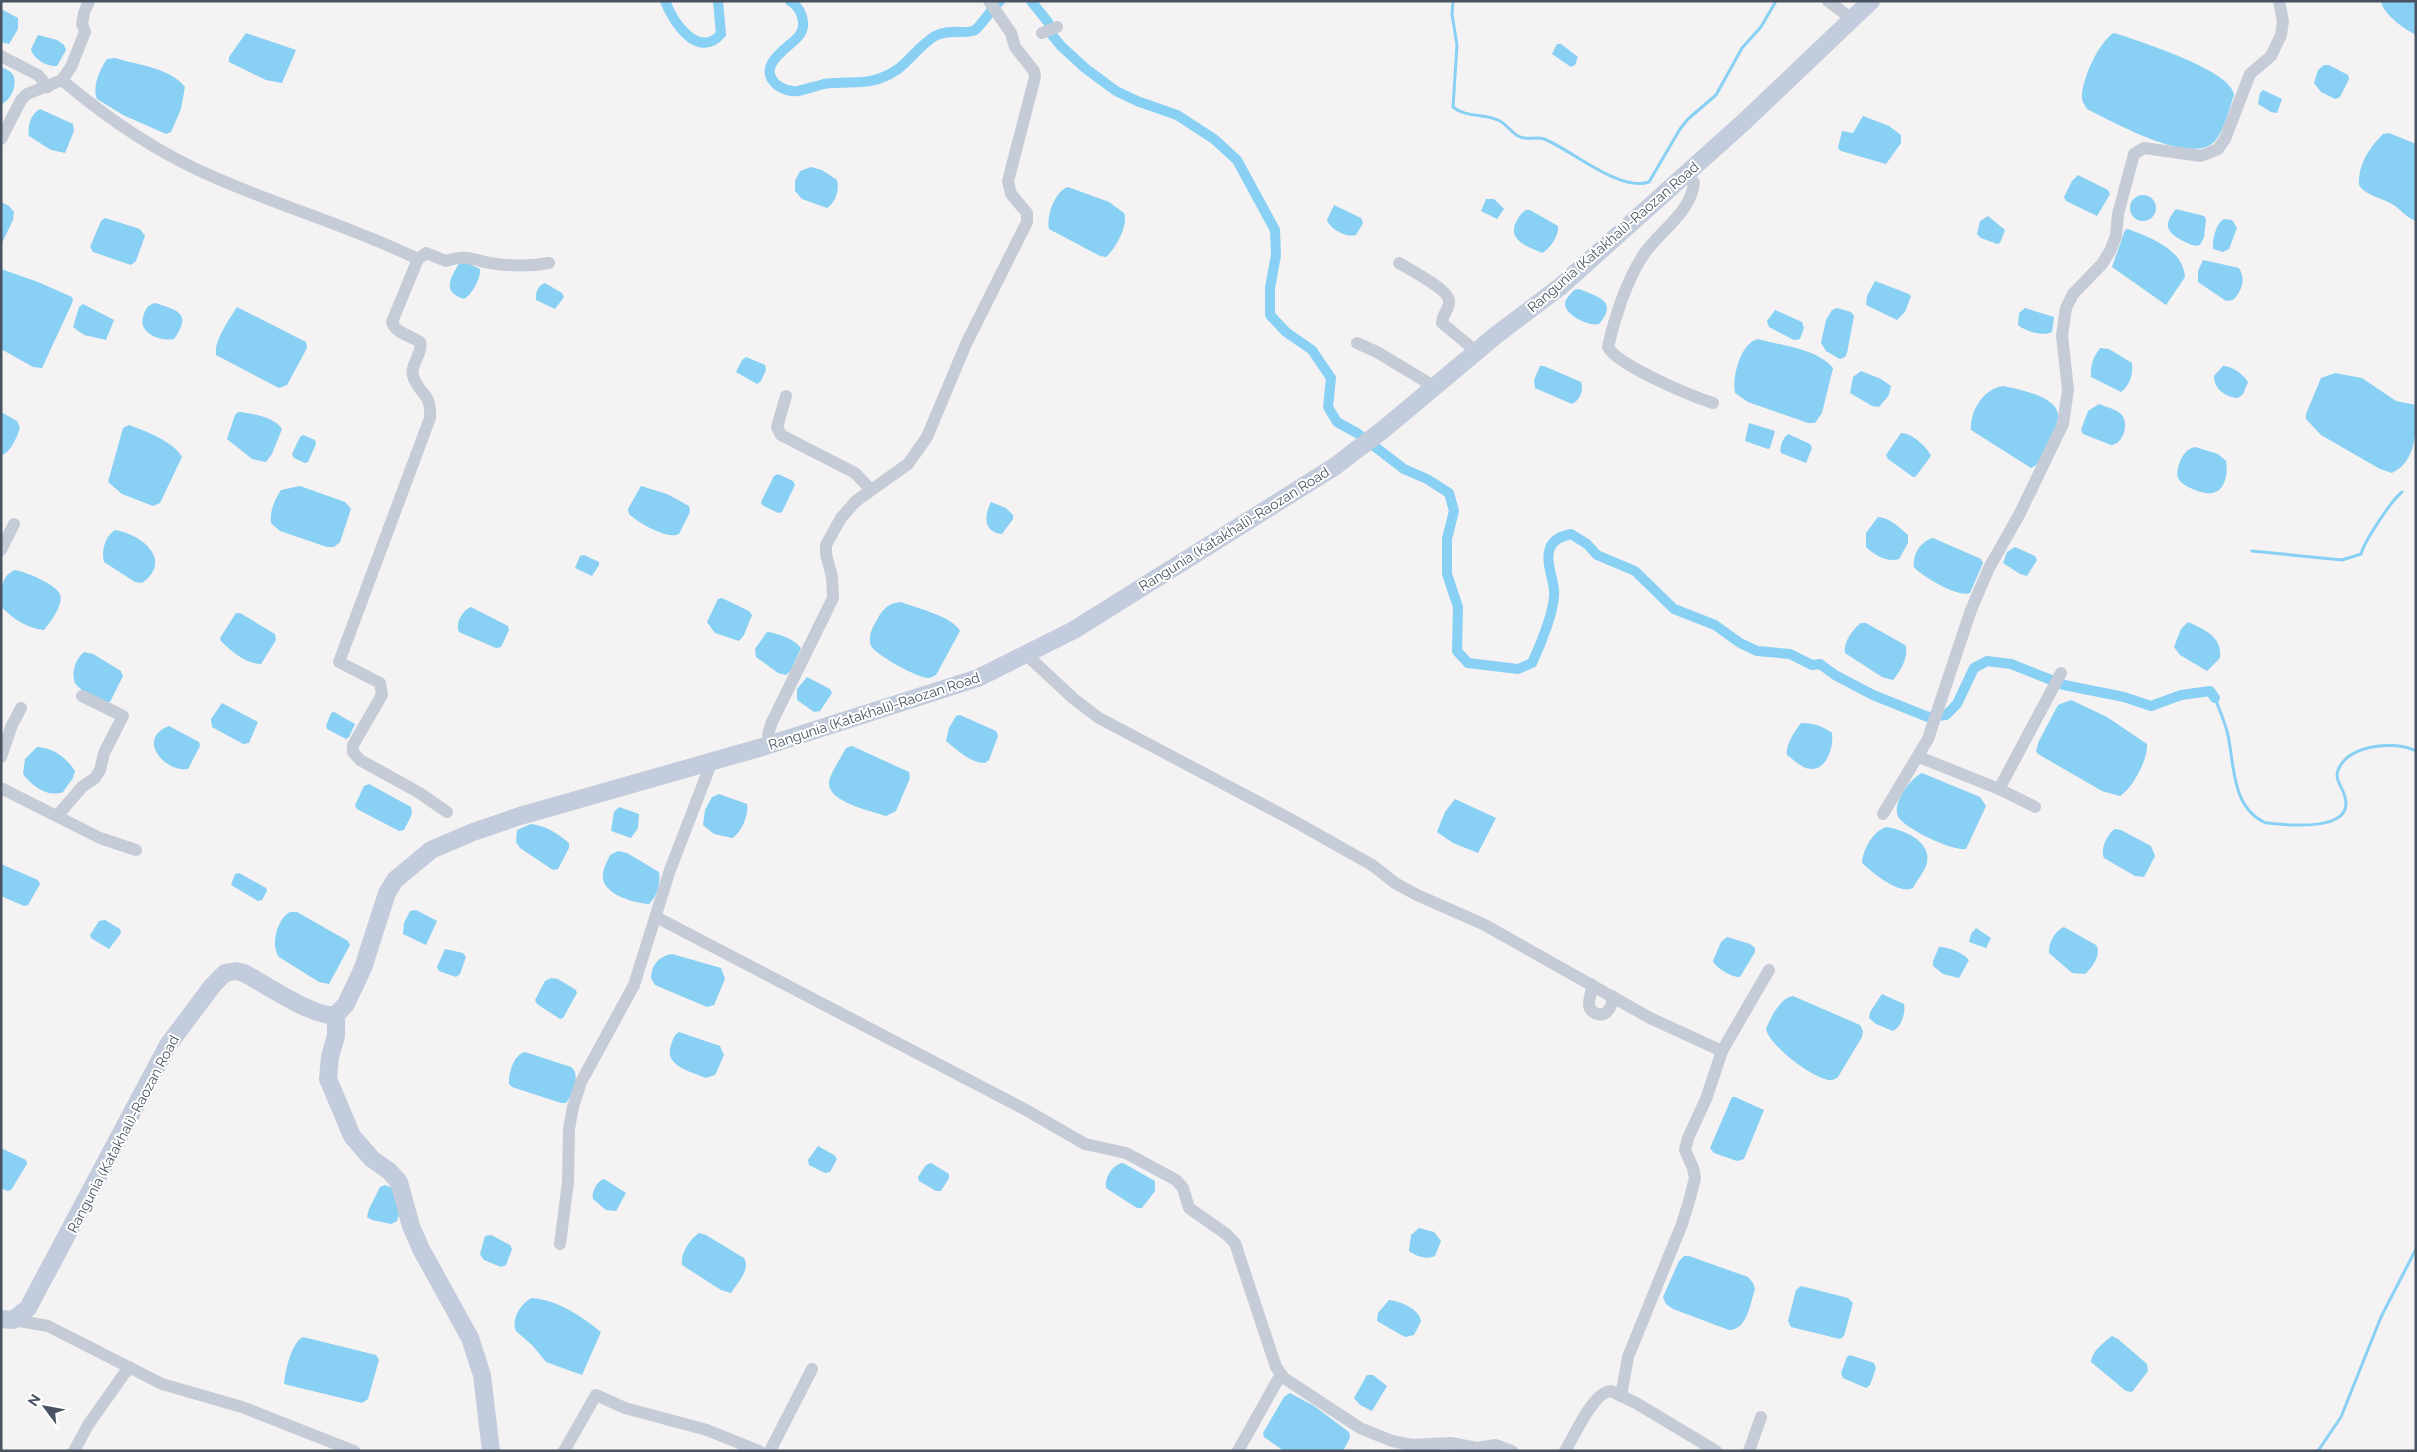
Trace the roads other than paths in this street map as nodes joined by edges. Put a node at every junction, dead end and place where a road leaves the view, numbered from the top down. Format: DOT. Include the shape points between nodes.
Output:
graph roads {
  1 [pos="89,1"];
  2 [pos="988,1"];
  3 [pos="1828,1"];
  4 [pos="1872,1"];
  5 [pos="2279,1"];
  6 [pos="1852,19"];
  7 [pos="1057,27"];
  8 [pos="1042,33"];
  9 [pos="1,56"];
  10 [pos="62,80"];
  11 [pos="48,86"];
  12 [pos="1,139"];
  13 [pos="1687,174"];
  14 [pos="418,258"];
  15 [pos="549,263"];
  16 [pos="1399,263"];
  17 [pos="1357,343"];
  18 [pos="1477,352"];
  19 [pos="1435,387"];
  20 [pos="786,396"];
  21 [pos="1713,403"];
  22 [pos="870,489"];
  23 [pos="14,524"];
  24 [pos="1,550"];
  25 [pos="1029,654"];
  26 [pos="2061,673"];
  27 [pos="82,696"];
  28 [pos="21,708"];
  29 [pos="4,739"];
  30 [pos="770,744"];
  31 [pos="1,757"];
  32 [pos="1919,757"];
  33 [pos="712,761"];
  34 [pos="1,788"];
  35 [pos="1999,789"];
  36 [pos="2035,807"];
  37 [pos="447,812"];
  38 [pos="1883,814"];
  39 [pos="57,816"];
  40 [pos="136,850"];
  41 [pos="656,917"];
  42 [pos="1770,970"];
  43 [pos="1591,984"];
  44 [pos="1612,996"];
  45 [pos="336,1016"];
  46 [pos="1722,1051"];
  47 [pos="560,1244"];
  48 [pos="7,1319"];
  49 [pos="129,1367"];
  50 [pos="812,1369"];
  51 [pos="1281,1374"];
  52 [pos="1621,1396"];
  53 [pos="1761,1417"];
  54 [pos="74,1451"];
  55 [pos="354,1451"];
  56 [pos="491,1451"];
  57 [pos="564,1451"];
  58 [pos="759,1451"];
  59 [pos="770,1451"];
  60 [pos="1238,1451"];
  61 [pos="1512,1451"];
  62 [pos="1565,1451"];
  63 [pos="1716,1451"];
  64 [pos="1749,1451"];
  1 -- 10 [label="street" via="84,13 82,24 85,32 80,47"];
  2 -- 22 [label="street" via="1011,33 1015,47 1034,71 1008,181 1011,194 1028,213 1027,222 966,344 927,437 908,464"];
  3 -- 6 [label="street"];
  4 -- 6 [label="main road, Rangunia (Katakhali)-Raozan Road"];
  5 -- 32 [label="street" via="2283,21 2281,35 2271,56 2250,74 2225,139 2218,149 2201,156 2144,148 2134,154 2110,252 2073,294 2066,308 2062,335 2068,390 2063,424 1989,568"];
  6 -- 13 [label="main road, Rangunia (Katakhali)-Raozan Road"];
  7 -- 8 [label="street"];
  9 -- 11 [label="street" via="38,75"];
  10 -- 11 [label="street"];
  10 -- 14 [label="street" via="124,129 214,178 331,221"];
  11 -- 12 [label="street" via="27,94 21,100"];
  13 -- 18 [label="main road, Rangunia (Katakhali)-Raozan Road" via="1561,286"];
  13 -- 21 [label="street" via="1694,183 1693,194 1636,266 1608,348 1616,359 1689,395"];
  14 -- 15 [label="street" via="426,253 446,261 458,256 494,264"];
  14 -- 37 [label="street" via="392,322 398,330 420,342 412,370 429,398 430,418 339,662 382,687 382,695 353,745 353,752 360,760"];
  16 -- 18 [label="street" via="1442,290 1449,303 1442,323"];
  17 -- 19 [label="street"];
  18 -- 19 [label="main road, Rangunia (Katakhali)-Raozan Road"];
  19 -- 25 [label="main road, Rangunia (Katakhali)-Raozan Road" via="1334,467 1074,630"];
  20 -- 22 [label="street" via="777,427 781,435 855,472"];
  22 -- 30 [label="street" via="841,518 826,545 833,598 772,722 768,734"];
  23 -- 24 [label="street"];
  25 -- 30 [label="main road, Rangunia (Katakhali)-Raozan Road" via="978,678"];
  25 -- 43 [label="street" via="1074,699 1099,718 1372,864 1395,883 1483,924"];
  26 -- 35 [label="street"];
  27 -- 39 [label="street" via="123,716 95,778 82,787"];
  28 -- 29 [label="street"];
  29 -- 31 [label="street"];
  30 -- 33 [label="main road, Rangunia (Katakhali)-Raozan Road"];
  32 -- 35 [label="street"];
  32 -- 38 [label="street"];
  33 -- 41 [label="street" via="670,870"];
  33 -- 45 [label="main road, Rangunia (Katakhali)-Raozan Road" via="520,816 431,850 395,880 387,893 363,968 346,1004"];
  34 -- 39 [label="street"];
  35 -- 36 [label="street"];
  39 -- 40 [label="street" via="100,838"];
  41 -- 47 [label="street" via="634,985 581,1082 573,1107"];
  41 -- 51 [label="street" via="1026,1110 1073,1138 1092,1147 1103,1146 1126,1152 1176,1180 1183,1188 1189,1208 1235,1244"];
  42 -- 46 [label="street"];
  43 -- 44 [label="street"];
  43 -- 44 [label="street" via="1589,1008 1594,1012 1606,1014 1613,1002"];
  44 -- 46 [label="street" via="1650,1018"];
  45 -- 48 [label="main road, Rangunia (Katakhali)-Raozan Road" via="322,1014 244,973 225,973 168,1046 28,1308"];
  45 -- 56 [label="main road" via="337,1028 328,1079 352,1136 372,1160 399,1182 421,1249 470,1338 482,1375"];
  46 -- 52 [label="street" via="1685,1150 1693,1168 1690,1198 1628,1357"];
  48 -- 49 [label="street" via="48,1326"];
  49 -- 54 [label="street" via="88,1425"];
  49 -- 55 [label="street" via="162,1384 242,1407"];
  50 -- 59 [label="street"];
  51 -- 60 [label="street"];
  51 -- 61 [label="street" via="1360,1428 1392,1441 1412,1445 1451,1443 1477,1448 1496,1445"];
  52 -- 62 [label="street" via="1611,1391 1599,1395"];
  52 -- 63 [label="street"];
  53 -- 64 [label="street"];
  57 -- 58 [label="street" via="596,1395 625,1408 707,1430"];
}
